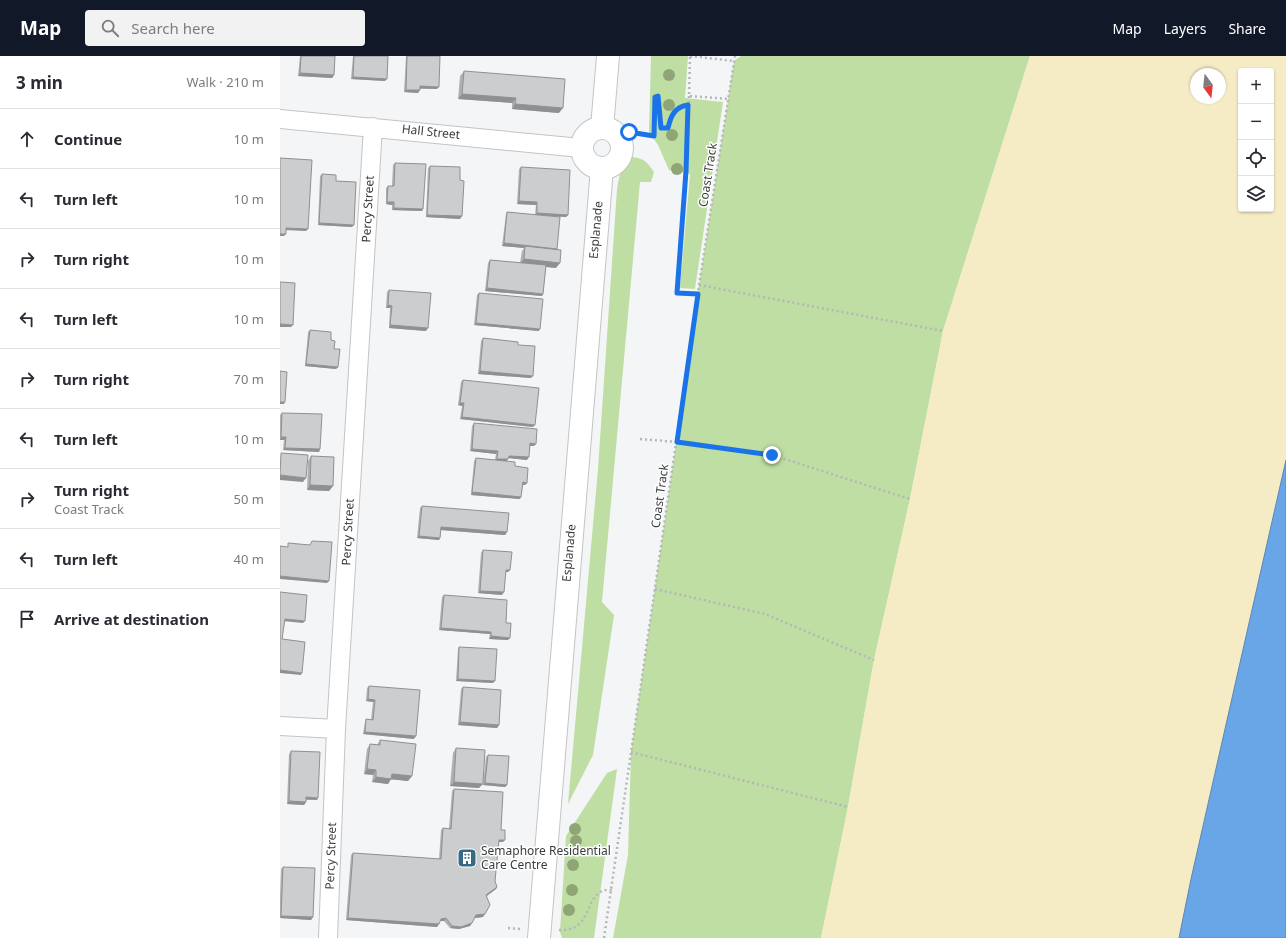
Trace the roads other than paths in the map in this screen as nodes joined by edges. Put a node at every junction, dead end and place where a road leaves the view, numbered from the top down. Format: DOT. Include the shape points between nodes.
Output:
graph roads {
  1 [pos="608,56"];
  2 [pos="280,119"];
  3 [pos="373,127"];
  4 [pos="602,128"];
  5 [pos="582,148"];
  6 [pos="602,168"];
  7 [pos="280,726"];
  8 [pos="336,729"];
  9 [pos="539,932"];
  10 [pos="328,938"];
  1 -- 4 [label="street"];
  2 -- 3 [label="street, Hall Street"];
  3 -- 5 [label="street, Hall Street"];
  3 -- 8 [label="street, Percy Street"];
  4 -- 5 [label="street" via="596,128 586,136"];
  4 -- 6 [label="street" via="614,131 622,148 618,160"];
  5 -- 6 [label="street" via="590,164"];
  6 -- 9 [label="street, Esplanade"];
  7 -- 8 [label="street"];
  8 -- 10 [label="street, Percy Street"];
}
